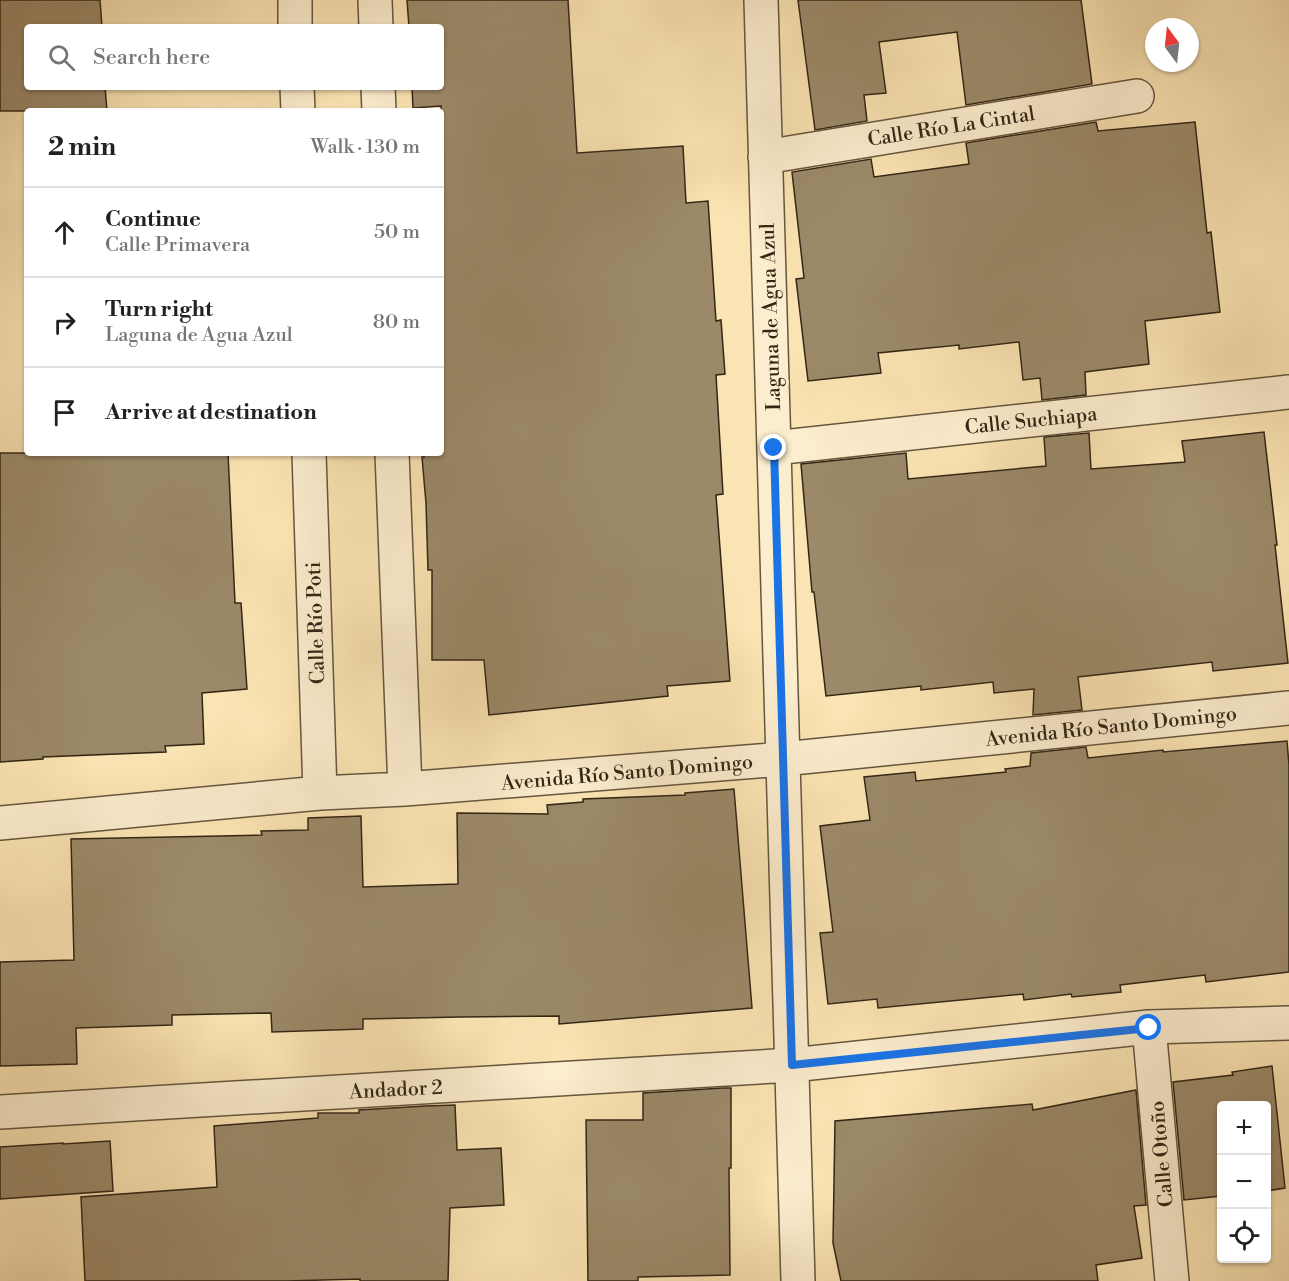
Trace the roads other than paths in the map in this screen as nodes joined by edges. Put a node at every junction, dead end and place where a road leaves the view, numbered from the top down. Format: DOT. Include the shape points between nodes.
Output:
graph roads {
  1 [pos="295,0"];
  2 [pos="375,0"];
  3 [pos="761,0"];
  4 [pos="296,24"];
  5 [pos="376,24"];
  6 [pos="297,90"];
  7 [pos="378,90"];
  8 [pos="1137,96"];
  9 [pos="298,108"];
  10 [pos="379,108"];
  11 [pos="765,157"];
  12 [pos="1289,392"];
  13 [pos="774,448"];
  14 [pos="309,456"];
  15 [pos="392,456"];
  16 [pos="1289,708"];
  17 [pos="783,759"];
  18 [pos="405,789"];
  19 [pos="320,793"];
  20 [pos="0,824"];
  21 [pos="1289,1023"];
  22 [pos="1149,1028"];
  23 [pos="792,1065"];
  24 [pos="0,1112"];
  25 [pos="798,1281"];
  26 [pos="1172,1281"];
  1 -- 4 [label="street"];
  2 -- 5 [label="street"];
  3 -- 11 [label="street, Laguna de Agua Azul"];
  6 -- 9 [label="street"];
  7 -- 10 [label="street"];
  8 -- 11 [label="street, Calle Río La Cintal"];
  11 -- 13 [label="street, Laguna de Agua Azul"];
  12 -- 13 [label="street, Calle Suchiapa"];
  13 -- 17 [label="street, Laguna de Agua Azul"];
  14 -- 19 [label="street, Calle Río Poti"];
  15 -- 18 [label="street"];
  16 -- 17 [label="street, Avenida Río Santo Domingo"];
  17 -- 18 [label="street, Avenida Río Santo Domingo"];
  17 -- 23 [label="street, Laguna de Agua Azul"];
  18 -- 19 [label="street, Avenida Río Santo Domingo"];
  19 -- 20 [label="street, Avenida Río Santo Domingo"];
  21 -- 22 [label="street, Andador 2"];
  22 -- 23 [label="street, Andador 2"];
  22 -- 26 [label="street, Calle Otoño"];
  23 -- 24 [label="street, Andador 2"];
  23 -- 25 [label="street, Laguna de Agua Azul"];
}
